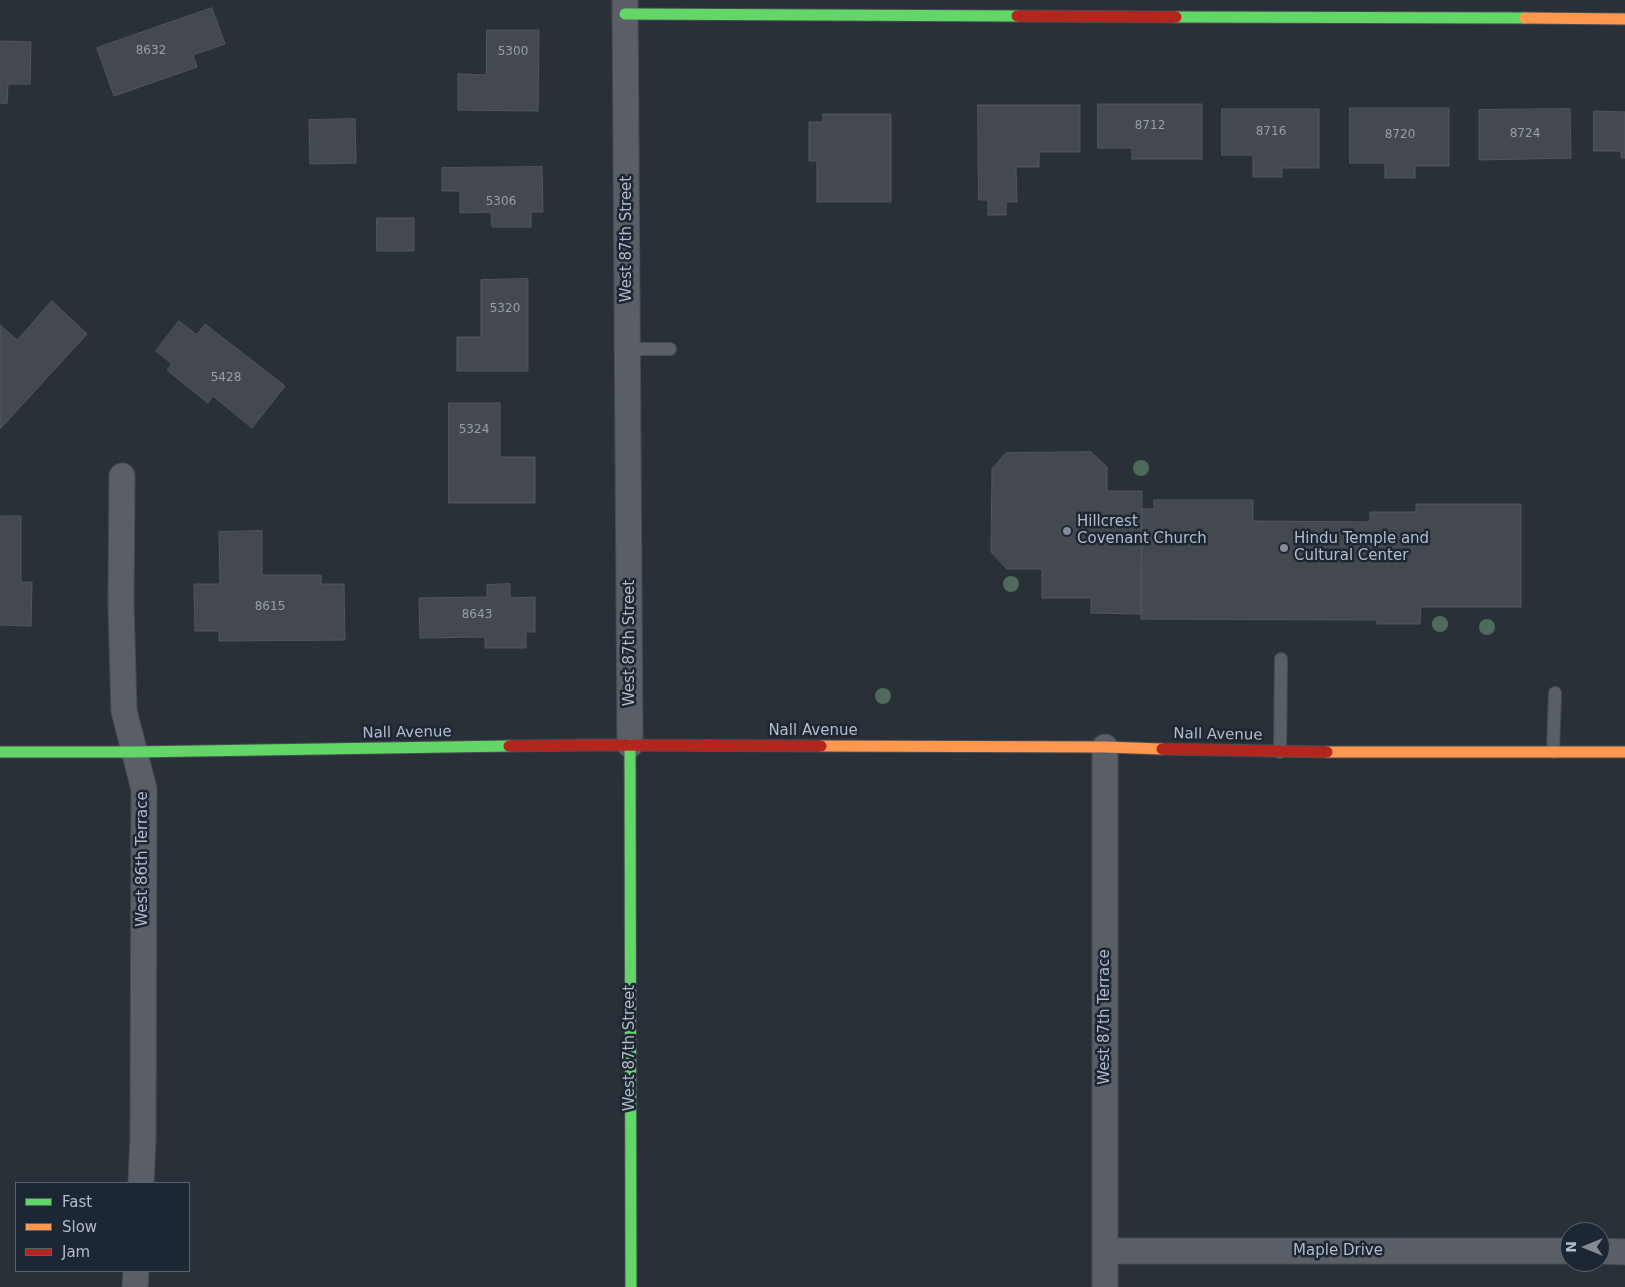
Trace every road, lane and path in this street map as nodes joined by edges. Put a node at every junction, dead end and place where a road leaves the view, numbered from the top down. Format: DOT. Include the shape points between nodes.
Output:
graph roads {
  1 [pos="625,7"];
  2 [pos="1625,19"];
  3 [pos="670,349"];
  4 [pos="627,350"];
  5 [pos="122,476"];
  6 [pos="1281,659"];
  7 [pos="1555,693"];
  8 [pos="630,745"];
  9 [pos="1105,747"];
  10 [pos="0,752"];
  11 [pos="134,752"];
  12 [pos="1280,752"];
  13 [pos="1553,752"];
  14 [pos="1625,752"];
  15 [pos="141,1182"];
  16 [pos="1105,1251"];
  17 [pos="1560,1251"];
  18 [pos="1610,1251"];
  19 [pos="1625,1252"];
  20 [pos="136,1272"];
  21 [pos="135,1287"];
  22 [pos="631,1287"];
  23 [pos="1105,1287"];
  1 -- 2 [label="main road"];
  1 -- 4 [label="street, West 87th Street"];
  3 -- 4 [label="lane"];
  4 -- 8 [label="street, West 87th Street"];
  5 -- 11 [label="street, West 86th Terrace" via="124,711"];
  6 -- 12 [label="lane"];
  7 -- 13 [label="lane"];
  8 -- 9 [label="main road, Nall Avenue"];
  8 -- 11 [label="main road, Nall Avenue"];
  8 -- 22 [label="main road, West 87th Street"];
  9 -- 12 [label="main road, Nall Avenue"];
  9 -- 16 [label="street, West 87th Terrace"];
  10 -- 11 [label="main road, Nall Avenue"];
  11 -- 15 [label="street, West 86th Terrace" via="144,789"];
  12 -- 13 [label="main road, Nall Avenue"];
  13 -- 14 [label="main road, Nall Avenue"];
  16 -- 17 [label="street, Maple Drive"];
  16 -- 23 [label="street, West 87th Terrace"];
  18 -- 19 [label="street"];
  20 -- 21 [label="street"];
}
